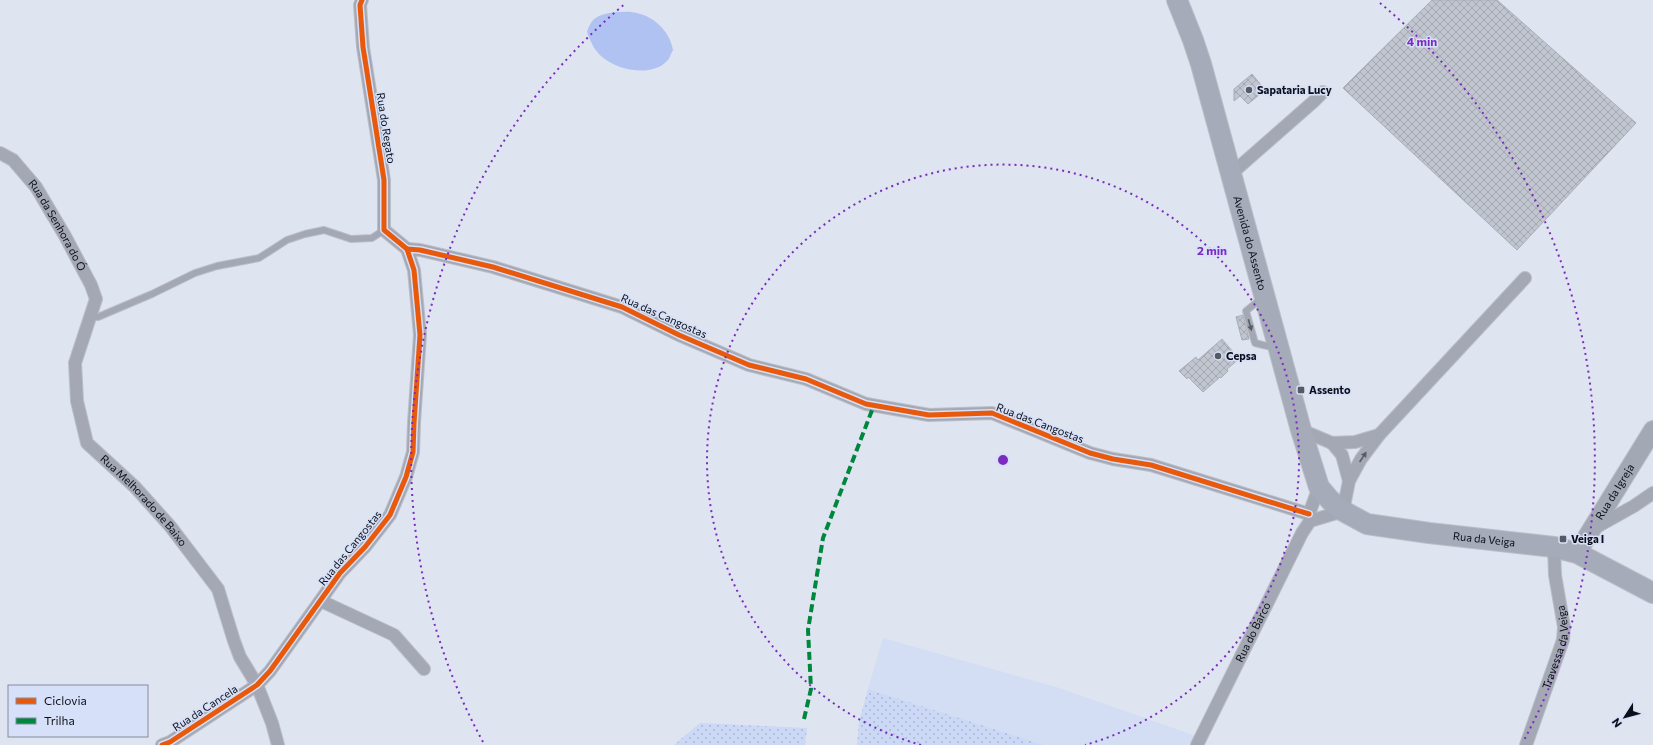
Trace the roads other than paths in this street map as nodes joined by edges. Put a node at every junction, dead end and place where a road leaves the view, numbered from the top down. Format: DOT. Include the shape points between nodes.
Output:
graph roads {
  1 [pos="362,0"];
  2 [pos="1177,0"];
  3 [pos="1323,92"];
  4 [pos="0,153"];
  5 [pos="1231,174"];
  6 [pos="384,230"];
  7 [pos="406,249"];
  8 [pos="1525,278"];
  9 [pos="92,312"];
  10 [pos="1301,430"];
  11 [pos="1653,430"];
  12 [pos="1379,435"];
  13 [pos="1332,443"];
  14 [pos="1349,480"];
  15 [pos="1319,487"];
  16 [pos="1653,493"];
  17 [pos="1343,510"];
  18 [pos="1310,517"];
  19 [pos="1592,529"];
  20 [pos="1554,547"];
  21 [pos="1577,553"];
  22 [pos="1653,593"];
  23 [pos="321,601"];
  24 [pos="424,669"];
  25 [pos="257,685"];
  26 [pos="162,745"];
  27 [pos="278,745"];
  28 [pos="1197,745"];
  29 [pos="1526,745"];
  1 -- 6 [label="street, Rua do Regato" via="360,5 363,47 384,180"];
  2 -- 5 [label="main road, Avenida do Assento" via="1193,40"];
  3 -- 5 [label="street"];
  4 -- 9 [label="street, Rua da Senhora do Ó" via="13,160 36,187 66,236 96,298"];
  5 -- 10 [label="main road, Avenida do Assento"];
  6 -- 7 [label="street"];
  6 -- 9 [label="lane" via="372,238 351,239 324,230 305,234 287,240 259,258 195,273 98,317"];
  7 -- 18 [label="street, Rua das Cangostas" via="493,267 622,307 749,365 806,379 866,404 929,415 992,413 1090,453 1151,464"];
  7 -- 23 [label="street, Rua das Cangostas" via="414,270 420,335 413,452 390,515 340,573"];
  8 -- 12 [label="street"];
  9 -- 25 [label="street, Rua Melhorado de Baixo" via="75,363 76,401 87,443 135,487 170,526 218,589 240,657"];
  10 -- 13 [label="street"];
  10 -- 15 [label="main road, Avenida do Assento"];
  11 -- 19 [label="street, Rua da Igreja"];
  12 -- 13 [label="street" via="1355,442"];
  14 -- 12 [label="street, one-way"];
  13 -- 14 [label="street" via="1342,456"];
  14 -- 17 [label="street"];
  15 -- 17 [label="main road, Rua da Veiga"];
  15 -- 18 [label="street, Rua do Barco"];
  16 -- 19 [label="street"];
  17 -- 18 [label="street"];
  17 -- 20 [label="main road, Rua da Veiga" via="1367,524"];
  18 -- 28 [label="street, Rua do Barco"];
  19 -- 21 [label="street, Rua da Igreja"];
  20 -- 21 [label="main road, Rua da Veiga"];
  20 -- 29 [label="street, Travessa da Veiga" via="1564,627 1563,640"];
  21 -- 22 [label="main road, Rua da Veiga"];
  23 -- 24 [label="street" via="394,635"];
  23 -- 25 [label="street, Rua das Cangostas"];
  25 -- 26 [label="street, Rua da Cancela"];
  25 -- 27 [label="street, Rua Melhorado de Baixo"];
}
